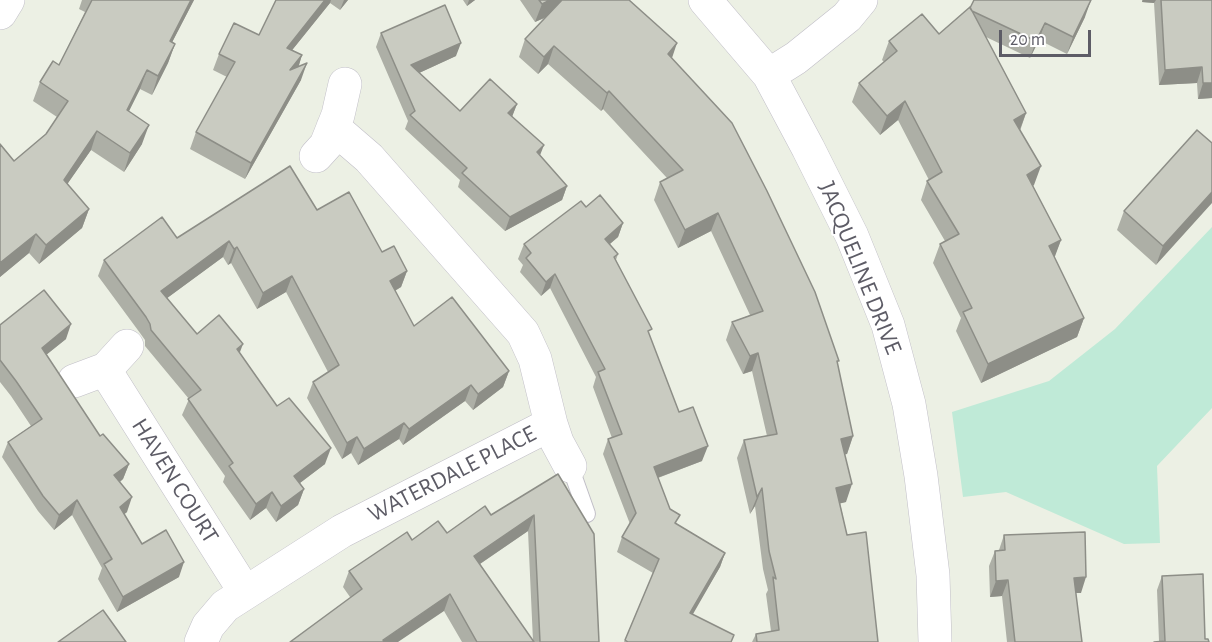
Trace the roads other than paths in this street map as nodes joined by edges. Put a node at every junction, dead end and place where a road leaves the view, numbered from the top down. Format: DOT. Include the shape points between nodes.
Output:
graph roads {
  1 [pos="8,0"];
  2 [pos="705,0"];
  3 [pos="861,0"];
  4 [pos="0,13"];
  5 [pos="769,75"];
  6 [pos="345,84"];
  7 [pos="333,128"];
  8 [pos="316,156"];
  9 [pos="127,346"];
  10 [pos="105,370"];
  11 [pos="74,381"];
  12 [pos="551,424"];
  13 [pos="570,466"];
  14 [pos="587,514"];
  15 [pos="245,591"];
  16 [pos="201,642"];
  17 [pos="935,642"];
  1 -- 4 [label="street"];
  2 -- 5 [label="street, JACQUELINE DRIVE"];
  3 -- 5 [label="street" via="796,58"];
  5 -- 17 [label="street, JACQUELINE DRIVE" via="852,236 888,325 909,404 921,476 933,575"];
  6 -- 7 [label="street"];
  7 -- 8 [label="street"];
  7 -- 12 [label="street, WATERDALE PLACE" via="369,158 523,333 536,359"];
  9 -- 10 [label="street"];
  10 -- 11 [label="street"];
  10 -- 15 [label="street, HAVEN COURT"];
  12 -- 13 [label="street"];
  12 -- 15 [label="street, WATERDALE PLACE" via="370,515"];
  13 -- 14 [label="lane"];
  15 -- 16 [label="street, WATERDALE PLACE" via="220,610"];
}
